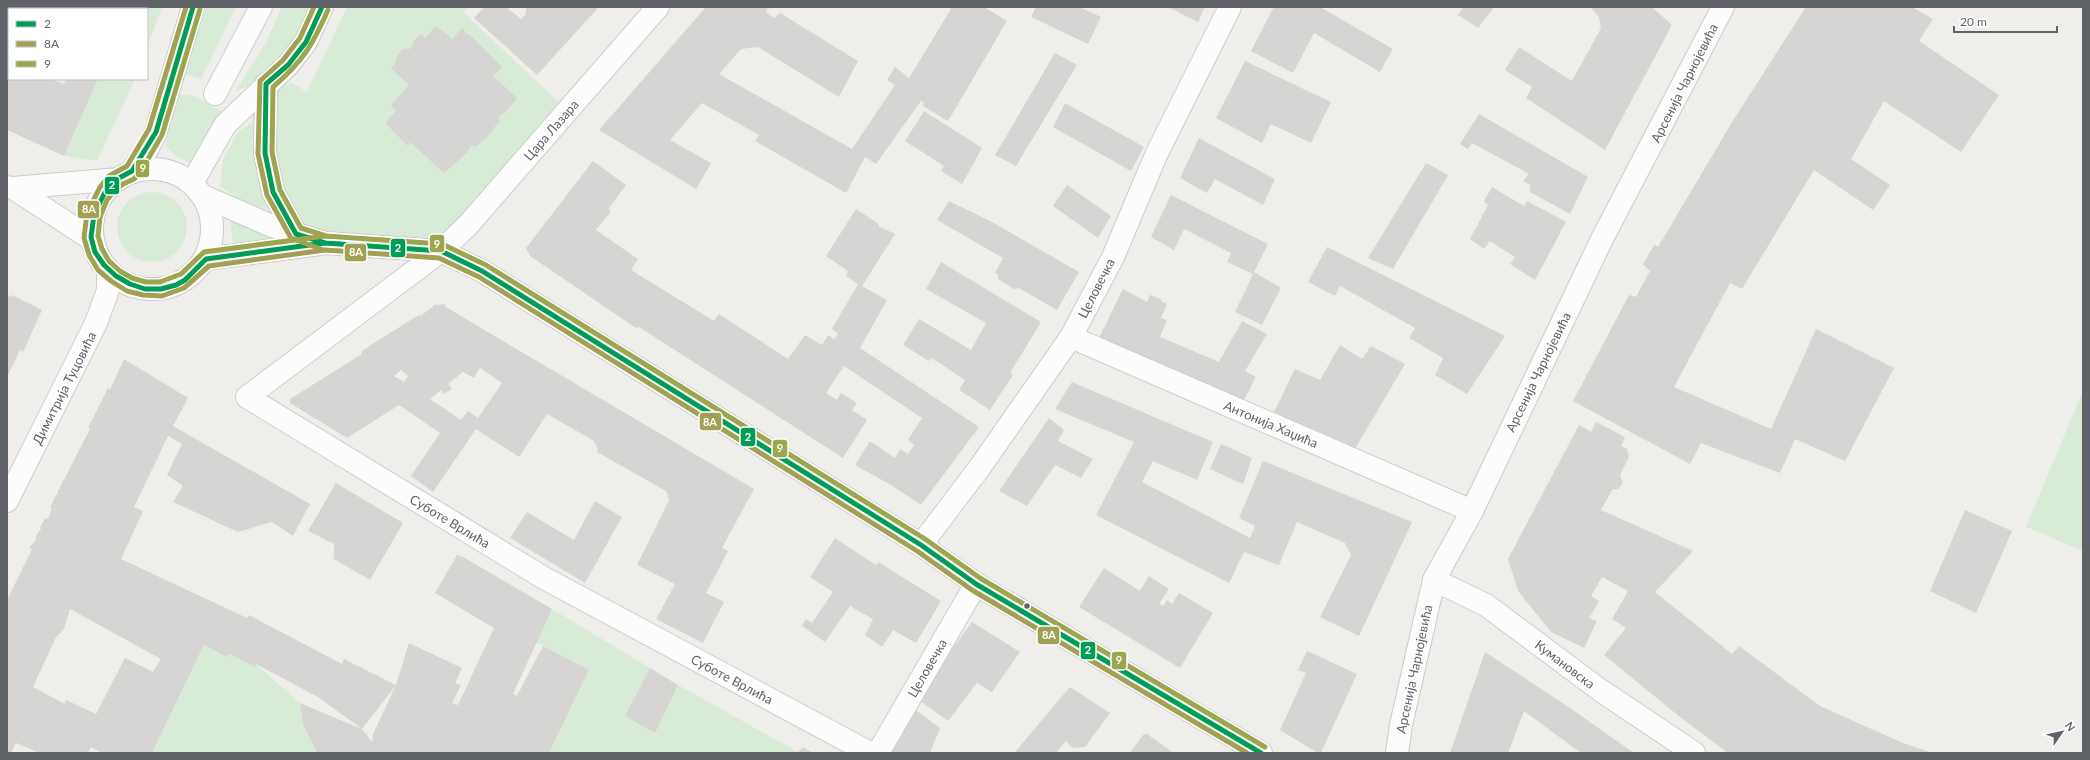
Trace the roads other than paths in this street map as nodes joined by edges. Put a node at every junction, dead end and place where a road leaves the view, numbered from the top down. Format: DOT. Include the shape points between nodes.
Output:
graph roads {
  1 [pos="194,7"];
  2 [pos="261,7"];
  3 [pos="322,7"];
  4 [pos="658,7"];
  5 [pos="1230,7"];
  6 [pos="1723,7"];
  7 [pos="266,84"];
  8 [pos="215,94"];
  9 [pos="125,176"];
  10 [pos="10,188"];
  11 [pos="197,189"];
  12 [pos="296,234"];
  13 [pos="93,240"];
  14 [pos="325,243"];
  15 [pos="441,251"];
  16 [pos="206,259"];
  17 [pos="108,270"];
  18 [pos="1071,337"];
  19 [pos="7,501"];
  20 [pos="1472,511"];
  21 [pos="921,545"];
  22 [pos="1434,580"];
  23 [pos="976,584"];
  24 [pos="870,753"];
  25 [pos="878,753"];
  26 [pos="1261,753"];
  27 [pos="1397,753"];
  28 [pos="1694,753"];
  1 -- 9 [label="street" via="156,132 146,150"];
  2 -- 8 [label="street"];
  3 -- 7 [label="street" via="306,42 288,65"];
  4 -- 15 [label="street, Цара Лазара" via="468,225"];
  5 -- 18 [label="street, Целовечка" via="1157,153 1113,257"];
  6 -- 20 [label="street, Арсенија Чарнојевића" via="1602,239"];
  7 -- 11 [label="street" via="225,125"];
  7 -- 12 [label="street" via="266,159 272,192"];
  9 -- 10 [label="street"];
  9 -- 11 [label="street" via="146,169 162,169 177,174"];
  9 -- 13 [label="street" via="108,188 97,204 92,223"];
  10 -- 13 [label="street"];
  11 -- 12 [label="street" via="230,209"];
  11 -- 16 [label="street" via="210,210 213,225 212,240"];
  12 -- 14 [label="street"];
  13 -- 17 [label="street" via="98,256"];
  14 -- 15 [label="street"];
  14 -- 16 [label="street"];
  15 -- 21 [label="street" via="482,271"];
  15 -- 24 [label="street, Суботе Врлића" via="247,398 544,578"];
  16 -- 17 [label="street" via="192,275 176,285 156,290 137,288 121,281"];
  17 -- 19 [label="street, Димитрија Туцовића" via="108,290 96,323"];
  18 -- 20 [label="street, Антонија Хаџића"];
  18 -- 21 [label="street, Целовечка" via="980,467"];
  20 -- 22 [label="street, Арсенија Чарнојевића"];
  21 -- 23 [label="street"];
  22 -- 27 [label="street, Арсенија Чарнојевића" via="1401,724"];
  22 -- 28 [label="street, Кумановска" via="1486,605 1600,690"];
  23 -- 25 [label="street, Целовечка"];
  23 -- 26 [label="street"];
}
